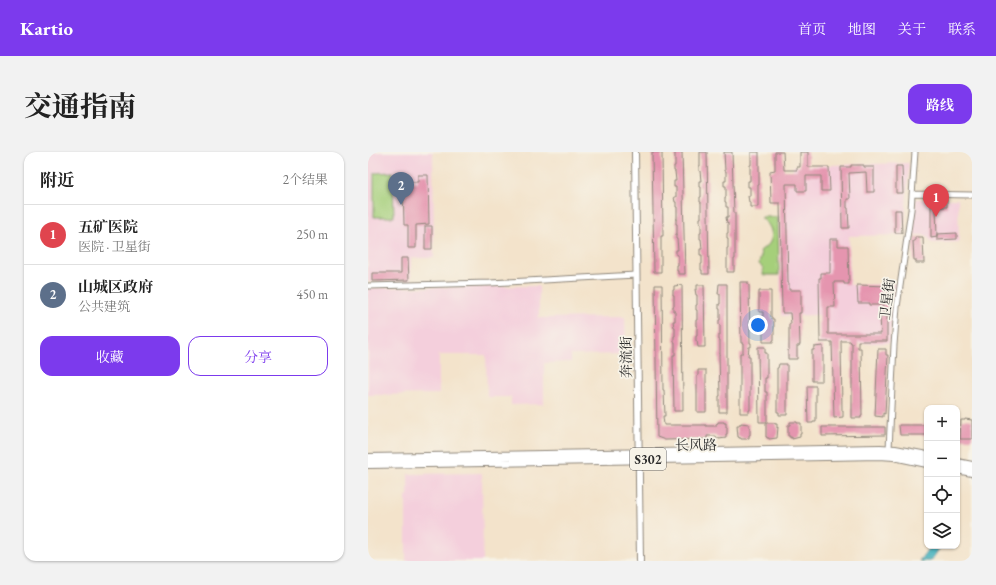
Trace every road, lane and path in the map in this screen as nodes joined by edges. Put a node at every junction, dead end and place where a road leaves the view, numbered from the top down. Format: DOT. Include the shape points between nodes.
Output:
graph roads {
  1 [pos="635,152"];
  2 [pos="914,152"];
  3 [pos="912,194"];
  4 [pos="972,195"];
  5 [pos="636,275"];
  6 [pos="368,286"];
  7 [pos="889,449"];
  8 [pos="924,455"];
  9 [pos="639,456"];
  10 [pos="368,458"];
  11 [pos="924,462"];
  12 [pos="368,464"];
  13 [pos="960,464"];
  14 [pos="972,466"];
  15 [pos="960,470"];
  16 [pos="972,472"];
  17 [pos="640,561"];
  1 -- 5 [label="street, 奔流街"];
  2 -- 3 [label="street, 卫星街"];
  3 -- 4 [label="street"];
  3 -- 7 [label="street, 卫星街" via="896,315"];
  5 -- 6 [label="street" via="490,283"];
  5 -- 9 [label="street, 奔流街"];
  7 -- 8 [label="main road, 长风路 / S302"];
  7 -- 9 [label="main road, 长风路 / S302"];
  9 -- 10 [label="main road, 长风路 / S302"];
  9 -- 11 [label="main road, 长风路 / S302" via="880,455"];
  9 -- 12 [label="main road, 长风路 / S302"];
  9 -- 17 [label="street, 奔流街"];
  13 -- 14 [label="main road"];
  15 -- 16 [label="main road"];
}
